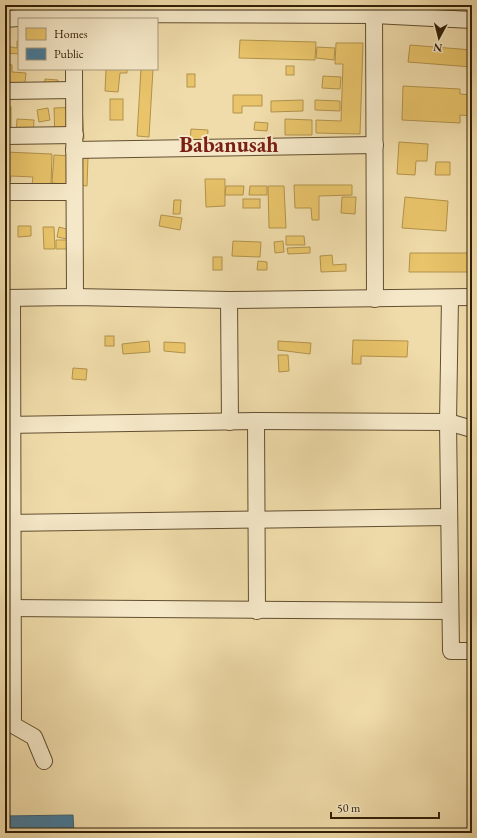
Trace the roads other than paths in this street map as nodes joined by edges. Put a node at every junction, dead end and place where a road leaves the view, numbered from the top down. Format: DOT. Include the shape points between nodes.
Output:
graph roads {
  1 [pos="374,10"];
  2 [pos="74,13"];
  3 [pos="5,19"];
  4 [pos="472,20"];
  5 [pos="74,70"];
  6 [pos="74,90"];
  7 [pos="5,91"];
  8 [pos="5,136"];
  9 [pos="74,142"];
  10 [pos="375,145"];
  11 [pos="5,192"];
  12 [pos="74,192"];
  13 [pos="76,297"];
  14 [pos="472,297"];
  15 [pos="8,298"];
  16 [pos="450,298"];
  17 [pos="375,299"];
  18 [pos="229,300"];
  19 [pos="256,421"];
  20 [pos="230,422"];
  21 [pos="448,422"];
  22 [pos="9,425"];
  23 [pos="472,429"];
  24 [pos="449,517"];
  25 [pos="256,520"];
  26 [pos="8,523"];
  27 [pos="8,608"];
  28 [pos="257,611"];
  29 [pos="450,612"];
  30 [pos="472,651"];
  31 [pos="9,725"];
  32 [pos="44,761"];
  1 -- 2 [label="street"];
  1 -- 4 [label="street"];
  1 -- 10 [label="street"];
  2 -- 3 [label="street"];
  5 -- 6 [label="street"];
  6 -- 7 [label="street"];
  6 -- 9 [label="street"];
  8 -- 9 [label="street"];
  9 -- 10 [label="street"];
  9 -- 12 [label="street"];
  10 -- 17 [label="street"];
  11 -- 12 [label="street"];
  12 -- 13 [label="street"];
  13 -- 15 [label="street"];
  13 -- 18 [label="street"];
  14 -- 16 [label="street"];
  15 -- 22 [label="street"];
  16 -- 17 [label="street"];
  16 -- 21 [label="street"];
  17 -- 18 [label="street"];
  18 -- 20 [label="street"];
  19 -- 20 [label="street"];
  19 -- 21 [label="street"];
  19 -- 25 [label="street"];
  20 -- 22 [label="street"];
  21 -- 23 [label="street"];
  21 -- 24 [label="street"];
  22 -- 26 [label="street"];
  24 -- 25 [label="street"];
  24 -- 29 [label="street"];
  25 -- 26 [label="street"];
  25 -- 28 [label="street"];
  26 -- 27 [label="street"];
  27 -- 28 [label="street"];
  27 -- 31 [label="street"];
  28 -- 29 [label="street"];
  29 -- 30 [label="street" via="451,651"];
  31 -- 32 [label="street" via="34,737"];
}
